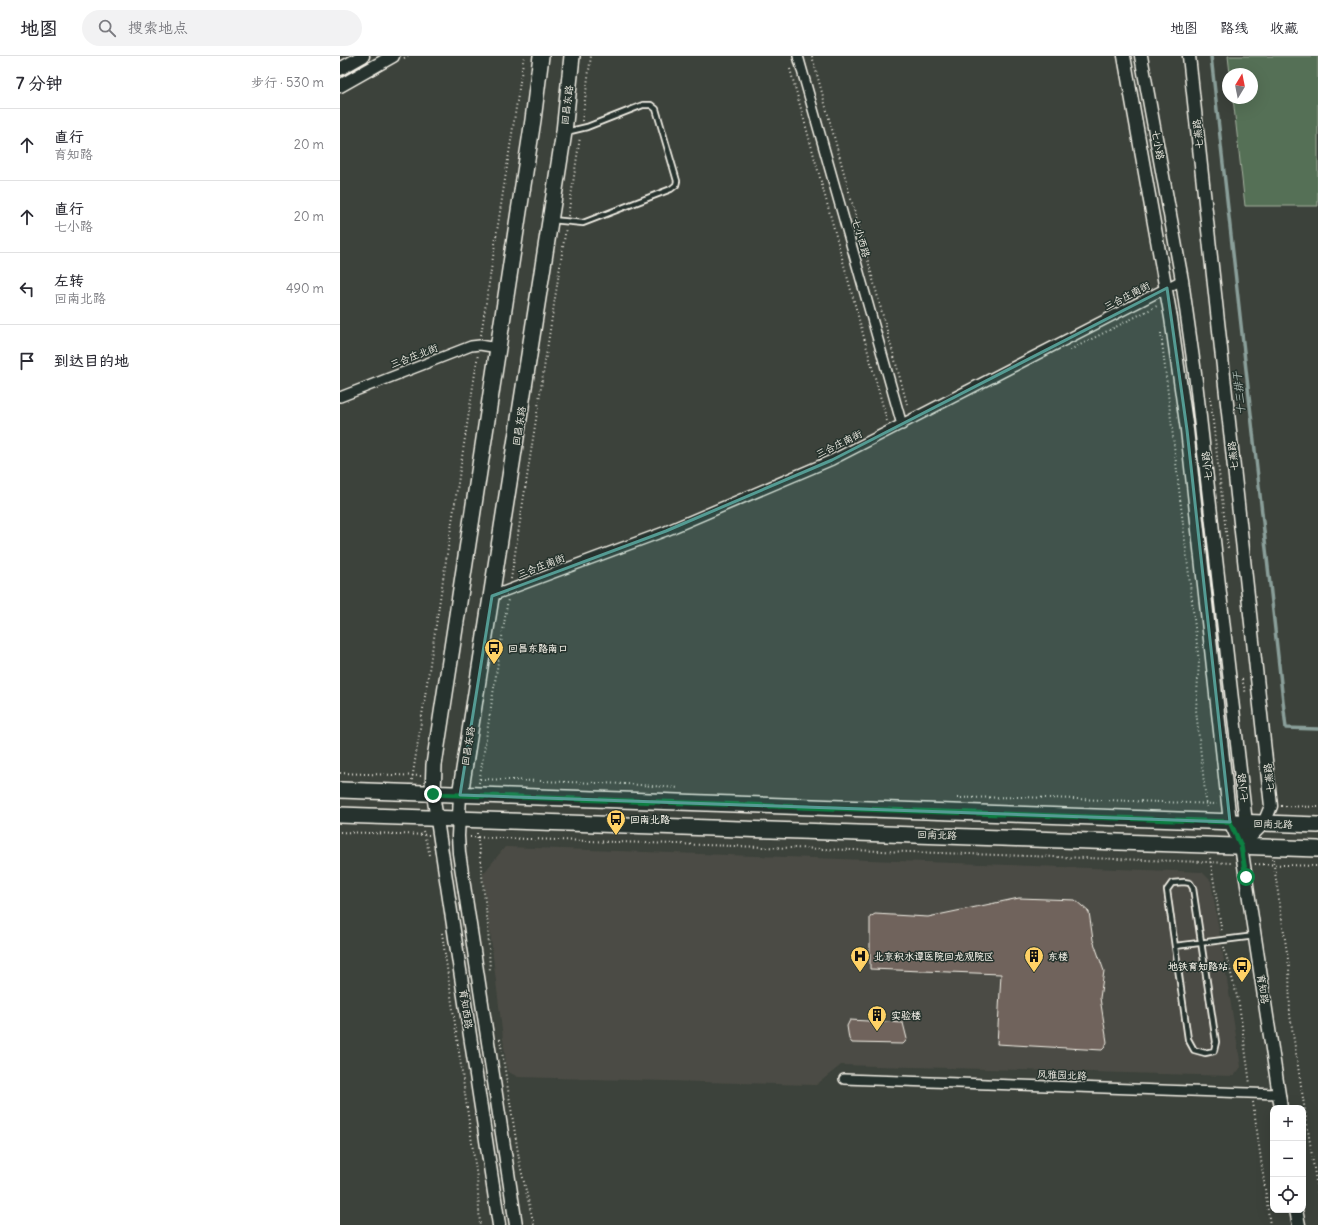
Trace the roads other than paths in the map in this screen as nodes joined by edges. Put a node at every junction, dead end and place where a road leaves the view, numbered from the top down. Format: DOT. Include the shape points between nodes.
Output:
graph roads {
  1 [pos="364,56"];
  2 [pos="393,56"];
  3 [pos="541,56"];
  4 [pos="572,56"];
  5 [pos="798,56"];
  6 [pos="1124,56"];
  7 [pos="1141,56"];
  8 [pos="1189,56"];
  9 [pos="340,69"];
  10 [pos="340,86"];
  11 [pos="564,132"];
  12 [pos="550,220"];
  13 [pos="1182,280"];
  14 [pos="1166,288"];
  15 [pos="498,348"];
  16 [pos="340,397"];
  17 [pos="902,425"];
  18 [pos="492,596"];
  19 [pos="340,790"];
  20 [pos="433,794"];
  21 [pos="460,795"];
  22 [pos="340,815"];
  23 [pos="437,818"];
  24 [pos="458,819"];
  25 [pos="1230,822"];
  26 [pos="1246,823"];
  27 [pos="1264,823"];
  28 [pos="1318,825"];
  29 [pos="1241,846"];
  30 [pos="1318,848"];
  31 [pos="1254,935"];
  32 [pos="1202,942"];
  33 [pos="1175,945"];
  34 [pos="844,1078"];
  35 [pos="1279,1094"];
  36 [pos="1281,1105"];
  37 [pos="1297,1213"];
  38 [pos="499,1225"];
  39 [pos="516,1225"];
  40 [pos="1299,1225"];
  1 -- 9 [label="street"];
  2 -- 10 [label="street"];
  3 -- 15 [label="main road"];
  4 -- 11 [label="main road, 回昌东路"];
  5 -- 17 [label="street, 七小西路"];
  6 -- 14 [label="street, 七小路"];
  7 -- 13 [label="street, 七小路"];
  8 -- 27 [label="street, 七燕路" via="1272,806"];
  11 -- 12 [label="main road, 回昌东路"];
  11 -- 12 [label="lane" via="581,129 643,105 654,106 677,181 671,189 583,223"];
  12 -- 18 [label="main road, 回昌东路"];
  13 -- 14 [label="street, 三合庄南街"];
  13 -- 26 [label="street, 七小路" via="1203,429"];
  14 -- 17 [label="street, 三合庄南街"];
  14 -- 25 [label="street, 七小路" via="1187,430"];
  15 -- 16 [label="street, 三合庄北街" via="480,345 466,347"];
  15 -- 20 [label="main road" via="434,765"];
  17 -- 18 [label="street, 三合庄南街" via="832,460 666,531"];
  18 -- 21 [label="main road, 回昌东路"];
  19 -- 20 [label="main road, 回南北路"];
  20 -- 21 [label="main road, 回南北路"];
  20 -- 23 [label="street, 育知西路"];
  21 -- 24 [label="street, 育知西路"];
  21 -- 25 [label="main road, 回南北路"];
  22 -- 23 [label="main road, 回南北路"];
  23 -- 24 [label="main road, 回南北路"];
  23 -- 38 [label="street, 育知西路"];
  24 -- 29 [label="main road, 回南北路"];
  24 -- 39 [label="street, 育知西路" via="460,858"];
  25 -- 26 [label="main road, 回南北路"];
  25 -- 29 [label="street, 七小路"];
  26 -- 27 [label="main road, 回南北路"];
  26 -- 29 [label="street, 七小路"];
  27 -- 28 [label="main road, 回南北路"];
  27 -- 29 [label="street, 七燕路"];
  29 -- 30 [label="main road, 回南北路"];
  29 -- 31 [label="street, 育知路"];
  31 -- 32 [label="lane"];
  31 -- 35 [label="street, 育知路"];
  32 -- 33 [label="lane"];
  32 -- 33 [label="lane" via="1194,888 1186,882 1179,882 1170,884 1167,890"];
  32 -- 33 [label="lane" via="1216,1042 1214,1050 1208,1053 1194,1050 1188,1042"];
  34 -- 35 [label="street, 风雅园北路"];
  35 -- 36 [label="street, 育知路"];
  37 -- 40 [label="street"];
}
